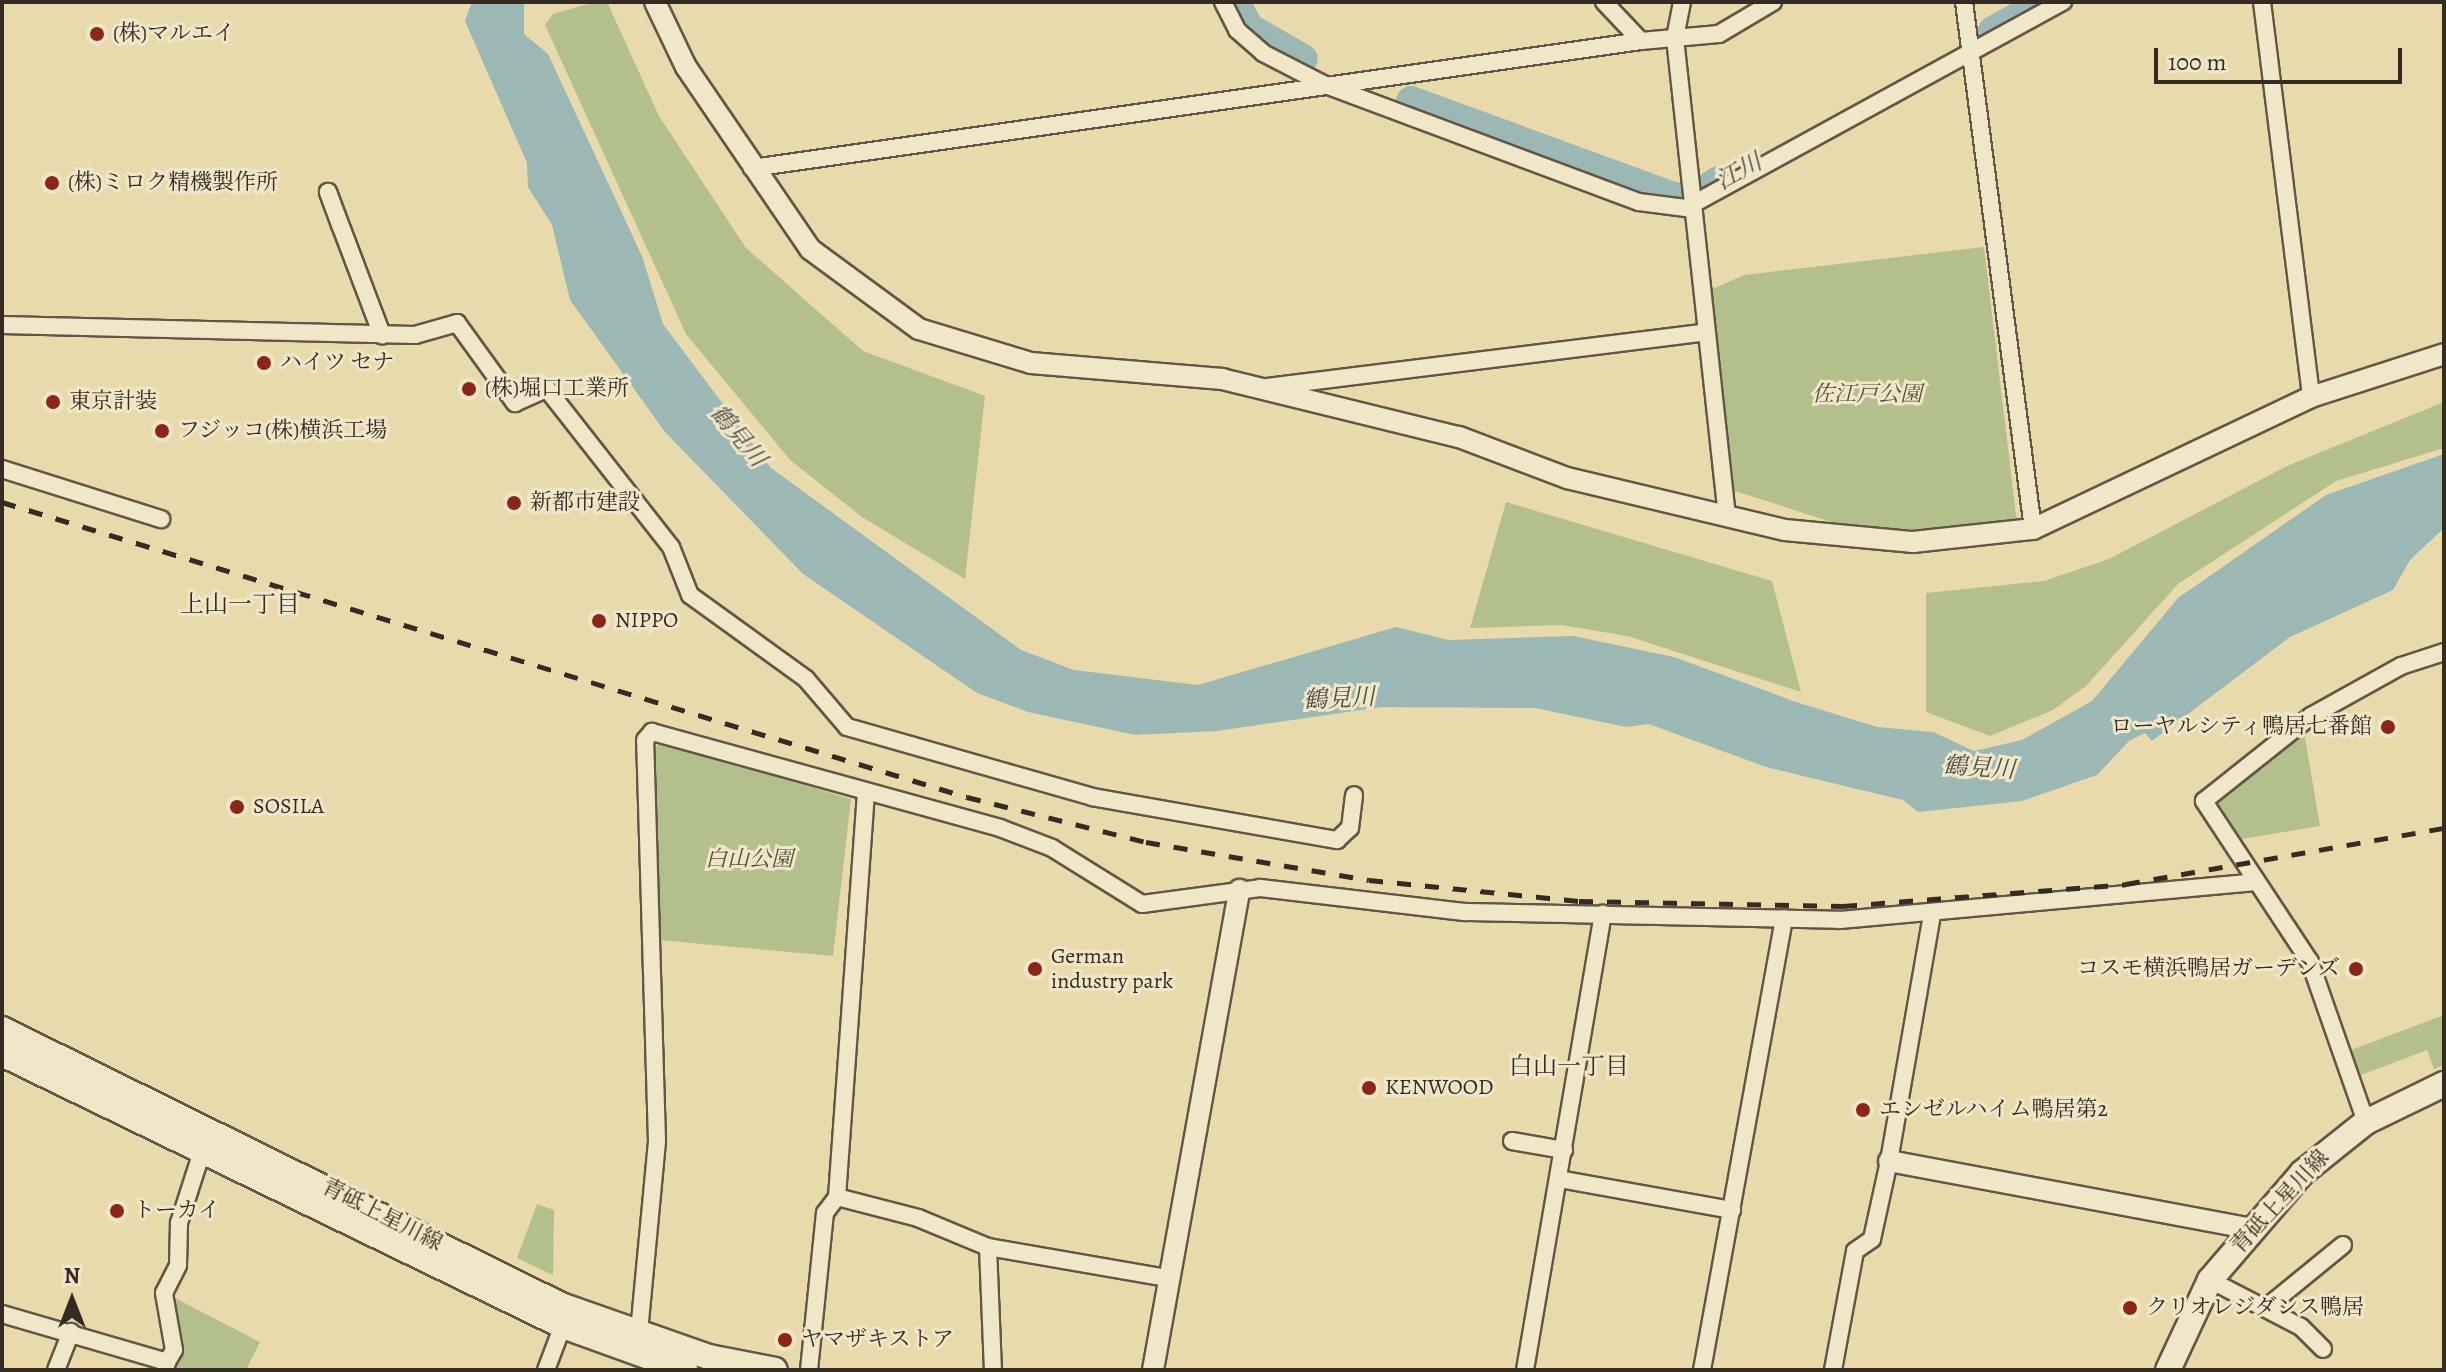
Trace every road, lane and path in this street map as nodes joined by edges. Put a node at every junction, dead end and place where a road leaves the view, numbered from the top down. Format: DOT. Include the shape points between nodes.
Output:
graph roads {
  1 [pos="655,2"];
  2 [pos="1223,2"];
  3 [pos="1604,2"];
  4 [pos="1682,2"];
  5 [pos="1773,2"];
  6 [pos="1964,2"];
  7 [pos="2063,2"];
  8 [pos="2262,2"];
  9 [pos="1675,38"];
  10 [pos="1641,41"];
  11 [pos="1970,54"];
  12 [pos="1323,84"];
  13 [pos="752,168"];
  14 [pos="1692,205"];
  15 [pos="2,325"];
  16 [pos="1706,332"];
  17 [pos="382,335"];
  18 [pos="2444,354"];
  19 [pos="1260,388"];
  20 [pos="2311,397"];
  21 [pos="2,469"];
  22 [pos="1727,516"];
  23 [pos="161,519"];
  24 [pos="2033,529"];
  25 [pos="2444,652"];
  26 [pos="866,795"];
  27 [pos="1354,795"];
  28 [pos="2256,882"];
  29 [pos="1239,890"];
  30 [pos="1603,914"];
  31 [pos="1932,915"];
  32 [pos="1784,918"];
  33 [pos="2,1029"];
  34 [pos="2,1054"];
  35 [pos="2444,1084"];
  36 [pos="2366,1122"];
  37 [pos="206,1140"];
  38 [pos="1512,1141"];
  39 [pos="1564,1150"];
  40 [pos="1889,1161"];
  41 [pos="1559,1179"];
  42 [pos="837,1197"];
  43 [pos="1732,1210"];
  44 [pos="2251,1229"];
  45 [pos="2343,1245"];
  46 [pos="988,1247"];
  47 [pos="1168,1278"];
  48 [pos="2210,1280"];
  49 [pos="2267,1307"];
  50 [pos="2,1314"];
  51 [pos="566,1317"];
  52 [pos="71,1332"];
  53 [pos="2323,1349"];
  54 [pos="638,1353"];
  55 [pos="166,1366"];
  56 [pos="56,1370"];
  57 [pos="546,1370"];
  58 [pos="685,1370"];
  59 [pos="775,1370"];
  60 [pos="809,1370"];
  61 [pos="993,1370"];
  62 [pos="1153,1370"];
  63 [pos="1525,1370"];
  64 [pos="1702,1370"];
  65 [pos="1833,1370"];
  66 [pos="2168,1370"];
  1 -- 13 [label="street" via="686,67"];
  2 -- 12 [label="street" via="1237,30 1263,53"];
  3 -- 10 [label="street"];
  4 -- 9 [label="street"];
  5 -- 9 [label="street" via="1719,34"];
  6 -- 11 [label="street"];
  7 -- 11 [label="street"];
  8 -- 20 [label="street"];
  9 -- 10 [label="street"];
  9 -- 14 [label="street"];
  10 -- 12 [label="street"];
  11 -- 14 [label="street"];
  11 -- 24 [label="street"];
  12 -- 13 [label="street"];
  12 -- 14 [label="street" via="1639,202"];
  13 -- 19 [label="street" via="827,266 919,329 1031,363 1184,372"];
  14 -- 16 [label="street"];
  15 -- 17 [label="street"];
  16 -- 19 [label="street"];
  16 -- 22 [label="street"];
  17 -- 17 [label="street" via="372,307 361,278 355,264 328,192 347,241 357,268 362,281"];
  17 -- 27 [label="street" via="457,323 515,403 547,389 671,547 690,595 806,679 847,727 1092,797 1337,840 1350,828"];
  18 -- 20 [label="street"];
  19 -- 22 [label="street"];
  20 -- 24 [label="street"];
  21 -- 23 [label="street"];
  22 -- 24 [label="street" via="1816,535 1913,542"];
  25 -- 28 [label="street" via="2401,666 2311,716 2205,797 2206,810"];
  26 -- 29 [label="street" via="1013,833 1142,904"];
  26 -- 42 [label="street"];
  26 -- 54 [label="street" via="652,732 645,740 657,1141"];
  28 -- 31 [label="street"];
  28 -- 36 [label="street" via="2310,962"];
  29 -- 30 [label="street" via="1301,889 1465,912"];
  29 -- 47 [label="street"];
  30 -- 32 [label="street"];
  30 -- 39 [label="street"];
  31 -- 32 [label="street"];
  31 -- 40 [label="street"];
  32 -- 43 [label="street"];
  33 -- 37 [label="main road, 青砥上星川線"];
  34 -- 37 [label="main road, 青砥上星川線"];
  35 -- 36 [label="main road, 青砥上星川線"];
  36 -- 44 [label="main road, 青砥上星川線" via="2302,1173"];
  37 -- 51 [label="main road, 青砥上星川線"];
  37 -- 55 [label="street" via="179,1223 178,1265 164,1293 174,1350"];
  38 -- 39 [label="street"];
  39 -- 41 [label="street"];
  40 -- 44 [label="street"];
  40 -- 65 [label="street" via="1872,1239 1855,1251"];
  41 -- 43 [label="street"];
  41 -- 63 [label="street"];
  42 -- 46 [label="street" via="918,1218"];
  42 -- 60 [label="street" via="825,1213"];
  43 -- 64 [label="street"];
  44 -- 48 [label="main road, 青砥上星川線"];
  45 -- 49 [label="street"];
  46 -- 47 [label="street"];
  46 -- 61 [label="street"];
  47 -- 62 [label="street"];
  48 -- 49 [label="street"];
  48 -- 66 [label="main road, 青砥上星川線"];
  49 -- 53 [label="street"];
  50 -- 52 [label="street"];
  51 -- 54 [label="main road, 青砥上星川線"];
  51 -- 57 [label="street"];
  52 -- 55 [label="street"];
  52 -- 56 [label="street"];
  54 -- 58 [label="main road, 青砥上星川線"];
  54 -- 59 [label="main road, 青砥上星川線"];
}
